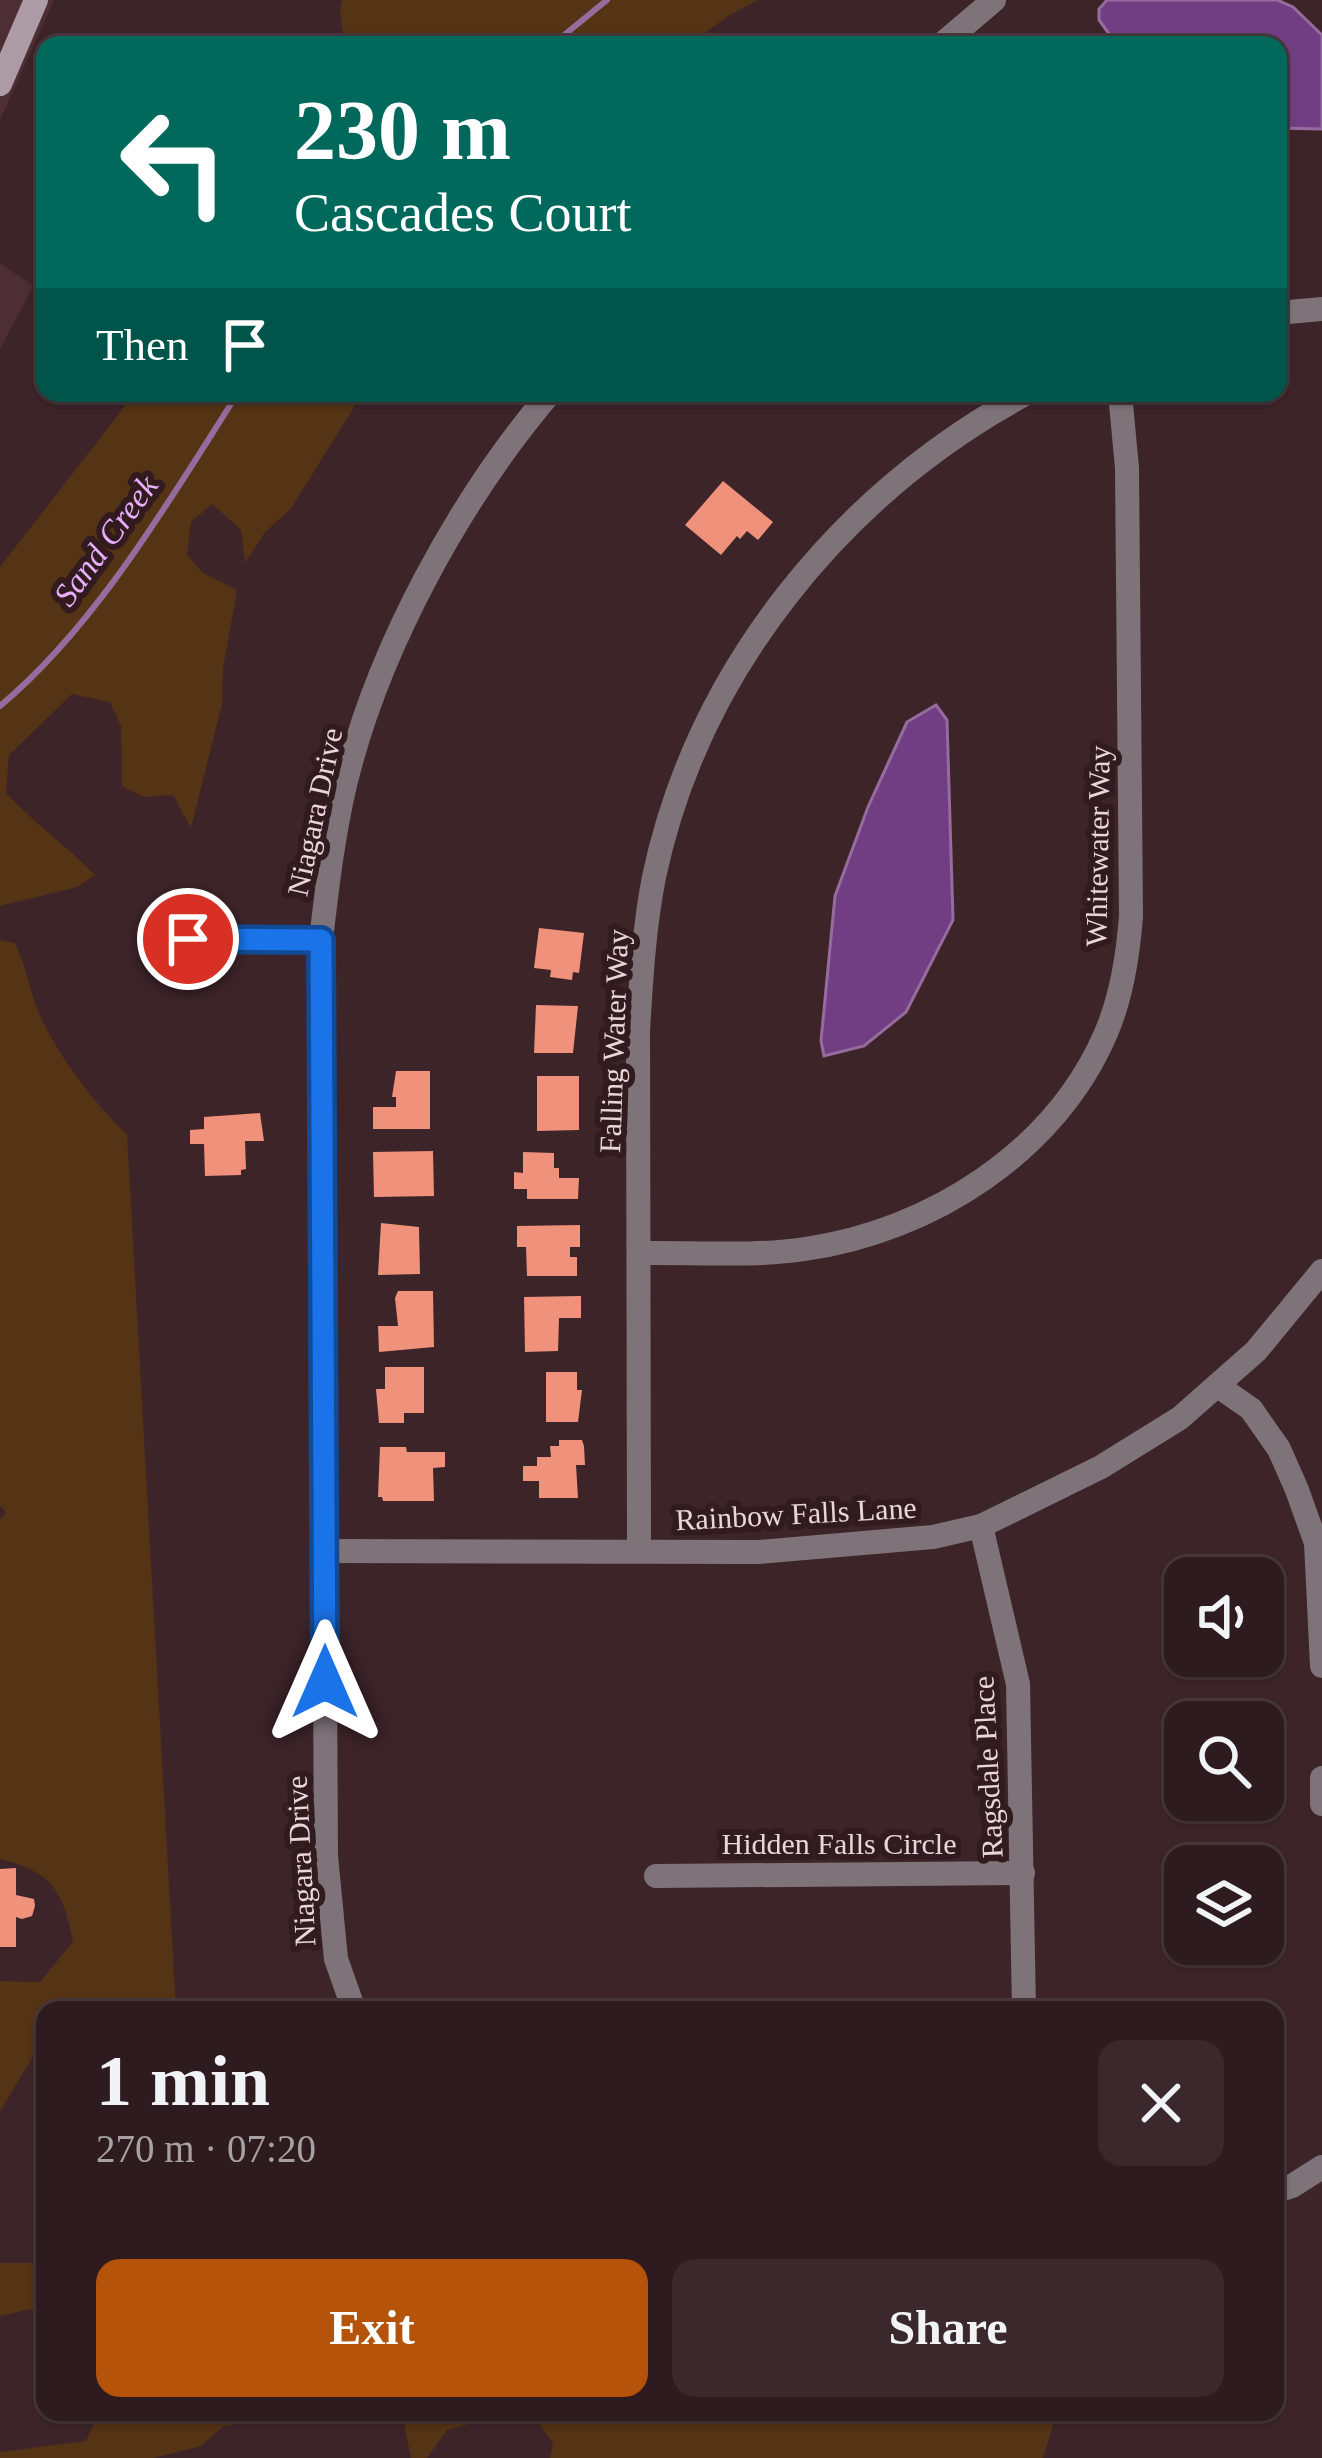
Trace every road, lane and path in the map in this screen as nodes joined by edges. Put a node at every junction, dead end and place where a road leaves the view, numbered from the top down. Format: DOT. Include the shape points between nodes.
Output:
graph roads {
  1 [pos="36,0"];
  2 [pos="994,0"];
  3 [pos="952,36"];
  4 [pos="0,84"];
  5 [pos="1322,309"];
  6 [pos="1287,312"];
  7 [pos="543,402"];
  8 [pos="1012,402"];
  9 [pos="1121,402"];
  10 [pos="188,939"];
  11 [pos="321,940"];
  12 [pos="640,1253"];
  13 [pos="1322,1271"];
  14 [pos="1219,1385"];
  15 [pos="981,1526"];
  16 [pos="324,1551"];
  17 [pos="639,1551"];
  18 [pos="1322,1666"];
  19 [pos="1322,1778"];
  20 [pos="1322,1804"];
  21 [pos="1023,1873"];
  22 [pos="656,1876"];
  23 [pos="351,2001"];
  24 [pos="1024,2001"];
  25 [pos="1322,2167"];
  26 [pos="1284,2189"];
  1 -- 4 [label="street"];
  2 -- 3 [label="street"];
  5 -- 6 [label="street"];
  7 -- 11 [label="street, Niagara Drive" via="489,472 412,607 346,783"];
  8 -- 12 [label="street, Falling Water Way" via="889,486 814,562 741,660 682,780 642,954"];
  9 -- 12 [label="street, Whitewater Way" via="1131,916 1122,983 1087,1072 1044,1128 933,1212 802,1250"];
  10 -- 11 [label="street"];
  11 -- 16 [label="street, Niagara Drive"];
  12 -- 17 [label="street, Falling Water Way"];
  13 -- 14 [label="street, Rainbow Falls Lane"];
  14 -- 15 [label="street, Rainbow Falls Lane" via="1101,1467"];
  14 -- 18 [label="street" via="1251,1408 1297,1490 1316,1543"];
  15 -- 17 [label="street, Rainbow Falls Lane" via="845,1547"];
  15 -- 21 [label="street, Ragsdale Place" via="1018,1684"];
  16 -- 17 [label="street, Rainbow Falls Lane"];
  16 -- 23 [label="street, Niagara Drive" via="329,1905"];
  19 -- 20 [label="street"];
  21 -- 22 [label="street, Hidden Falls Circle"];
  21 -- 24 [label="street, Ragsdale Place"];
  25 -- 26 [label="street"];
}
